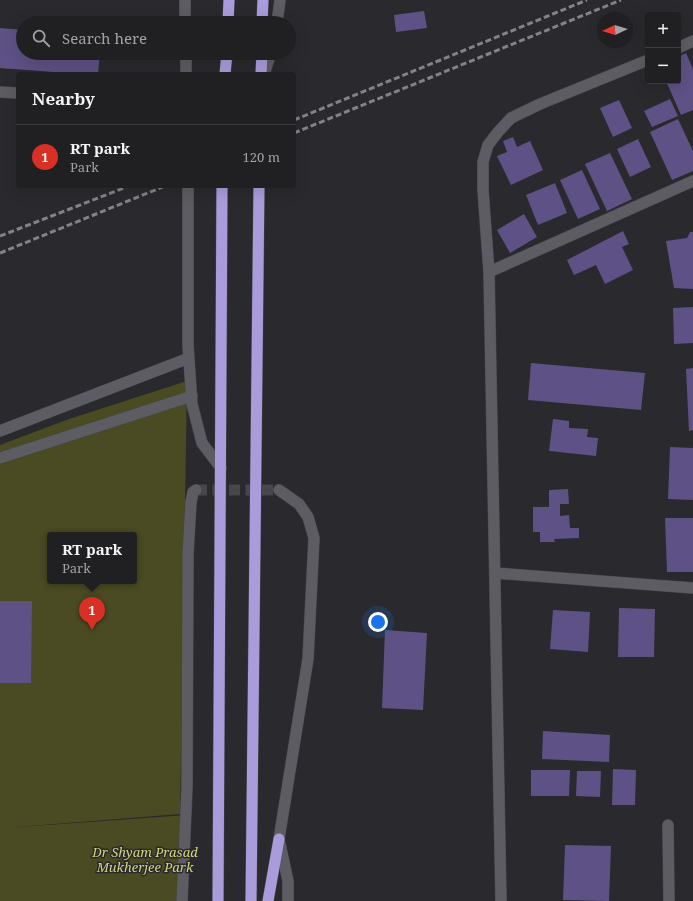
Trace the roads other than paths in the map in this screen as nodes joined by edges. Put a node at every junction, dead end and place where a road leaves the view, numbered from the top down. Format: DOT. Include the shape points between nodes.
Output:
graph roads {
  1 [pos="185,0"];
  2 [pos="229,0"];
  3 [pos="263,0"];
  4 [pos="280,0"];
  5 [pos="185,16"];
  6 [pos="228,16"];
  7 [pos="262,16"];
  8 [pos="278,16"];
  9 [pos="693,41"];
  10 [pos="681,47"];
  11 [pos="186,60"];
  12 [pos="226,60"];
  13 [pos="262,60"];
  14 [pos="269,60"];
  15 [pos="645,61"];
  16 [pos="186,72"];
  17 [pos="225,72"];
  18 [pos="261,72"];
  19 [pos="265,72"];
  20 [pos="0,92"];
  21 [pos="16,94"];
  22 [pos="693,181"];
  23 [pos="188,188"];
  24 [pos="222,188"];
  25 [pos="259,188"];
  26 [pos="489,272"];
  27 [pos="189,358"];
  28 [pos="192,396"];
  29 [pos="0,431"];
  30 [pos="0,458"];
  31 [pos="221,468"];
  32 [pos="196,490"];
  33 [pos="279,490"];
  34 [pos="495,573"];
  35 [pos="693,588"];
  36 [pos="668,825"];
  37 [pos="279,839"];
  38 [pos="182,901"];
  39 [pos="218,901"];
  40 [pos="251,901"];
  41 [pos="268,901"];
  42 [pos="288,901"];
  43 [pos="501,901"];
  44 [pos="669,901"];
  1 -- 5 [label="street"];
  2 -- 6 [label="highway"];
  3 -- 7 [label="highway"];
  4 -- 8 [label="street"];
  9 -- 10 [label="street"];
  11 -- 16 [label="street"];
  12 -- 17 [label="highway"];
  13 -- 18 [label="highway"];
  14 -- 19 [label="street"];
  15 -- 26 [label="street" via="511,118 488,145 483,162 483,190"];
  20 -- 21 [label="street"];
  22 -- 26 [label="street"];
  23 -- 27 [label="street"];
  24 -- 31 [label="highway"];
  25 -- 40 [label="highway"];
  26 -- 34 [label="street"];
  27 -- 28 [label="street"];
  27 -- 29 [label="street"];
  28 -- 30 [label="street"];
  28 -- 31 [label="street" via="202,444"];
  31 -- 39 [label="highway"];
  32 -- 38 [label="street" via="191,502 188,554 187,786"];
  33 -- 37 [label="street" via="298,504 308,517 314,538 308,659"];
  34 -- 35 [label="street"];
  34 -- 43 [label="street"];
  36 -- 44 [label="street"];
  37 -- 41 [label="highway"];
  37 -- 42 [label="street" via="288,881"];
}
